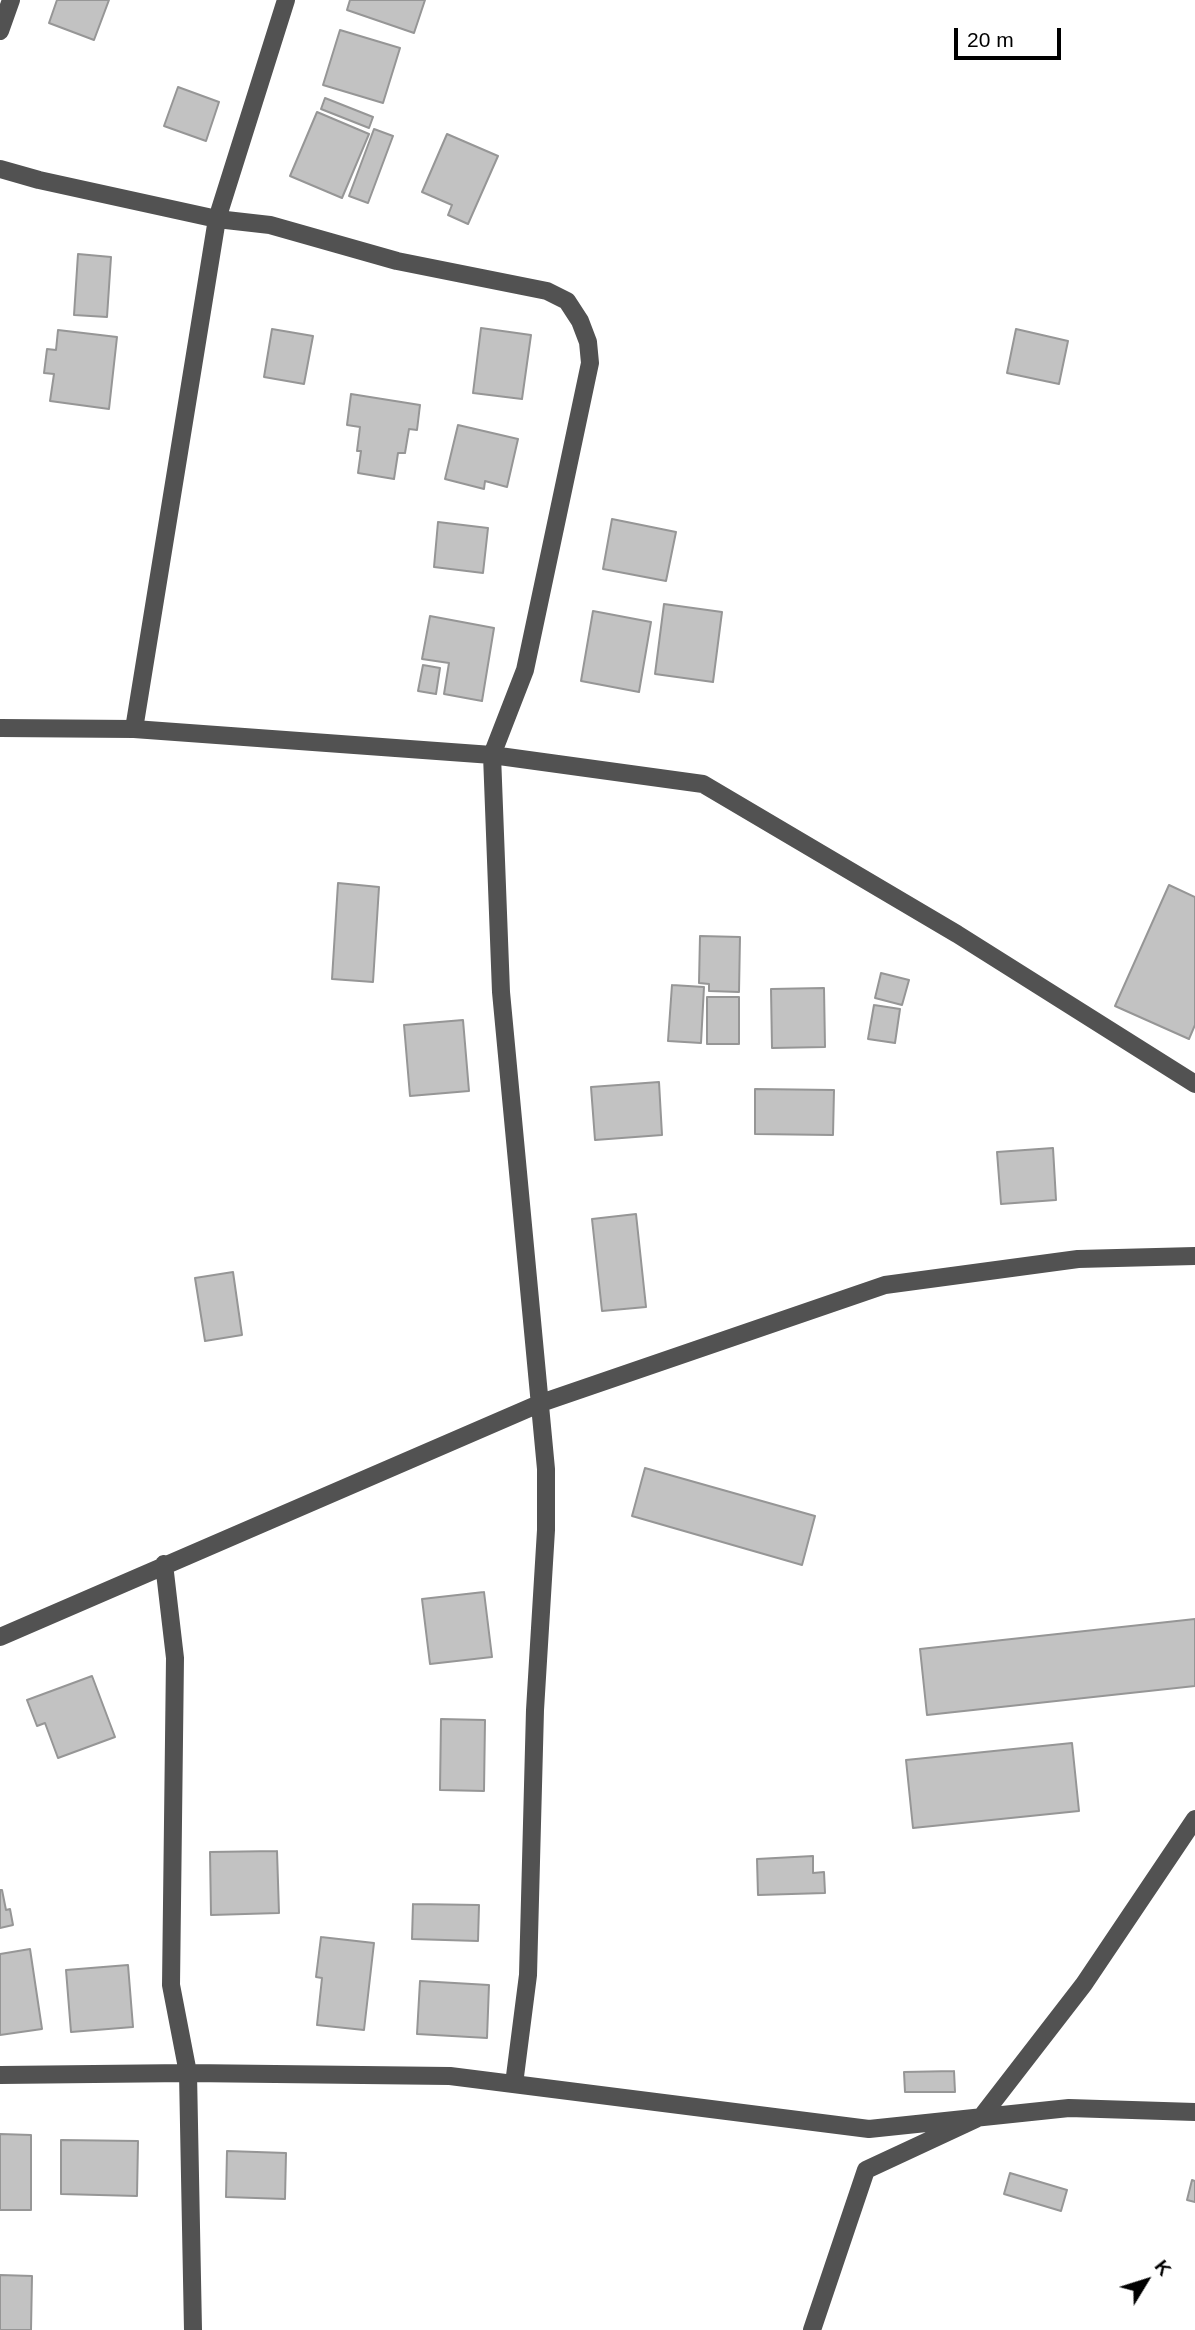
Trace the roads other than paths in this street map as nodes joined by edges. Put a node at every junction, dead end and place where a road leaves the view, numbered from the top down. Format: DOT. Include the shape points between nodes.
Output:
graph roads {
  1 [pos="12,0"];
  2 [pos="286,0"];
  3 [pos="0,31"];
  4 [pos="0,169"];
  5 [pos="217,219"];
  6 [pos="0,728"];
  7 [pos="134,729"];
  8 [pos="492,755"];
  9 [pos="1195,1084"];
  10 [pos="1195,1256"];
  11 [pos="541,1403"];
  12 [pos="164,1564"];
  13 [pos="0,1636"];
  14 [pos="1195,1819"];
  15 [pos="188,2073"];
  16 [pos="0,2075"];
  17 [pos="514,2084"];
  18 [pos="1195,2112"];
  19 [pos="982,2116"];
  20 [pos="193,2330"];
  21 [pos="812,2330"];
  1 -- 3 [label="street"];
  2 -- 5 [label="street"];
  4 -- 5 [label="street"];
  5 -- 7 [label="street"];
  5 -- 8 [label="street" via="270,225 397,261 547,291 567,301 580,321 590,363 525,670"];
  6 -- 7 [label="street"];
  7 -- 8 [label="street"];
  8 -- 9 [label="street" via="703,785 957,934"];
  8 -- 11 [label="street" via="501,992"];
  10 -- 11 [label="street" via="1077,1259 885,1285"];
  11 -- 12 [label="street"];
  11 -- 17 [label="street" via="546,1530 535,1710 528,1975"];
  12 -- 13 [label="street"];
  12 -- 15 [label="street" via="175,1658 171,1985"];
  14 -- 19 [label="street" via="1084,1984"];
  15 -- 16 [label="street"];
  15 -- 17 [label="street" via="450,2076"];
  15 -- 20 [label="street"];
  17 -- 19 [label="street" via="869,2129"];
  18 -- 19 [label="street" via="1069,2108"];
  19 -- 21 [label="street" via="866,2170"];
}
